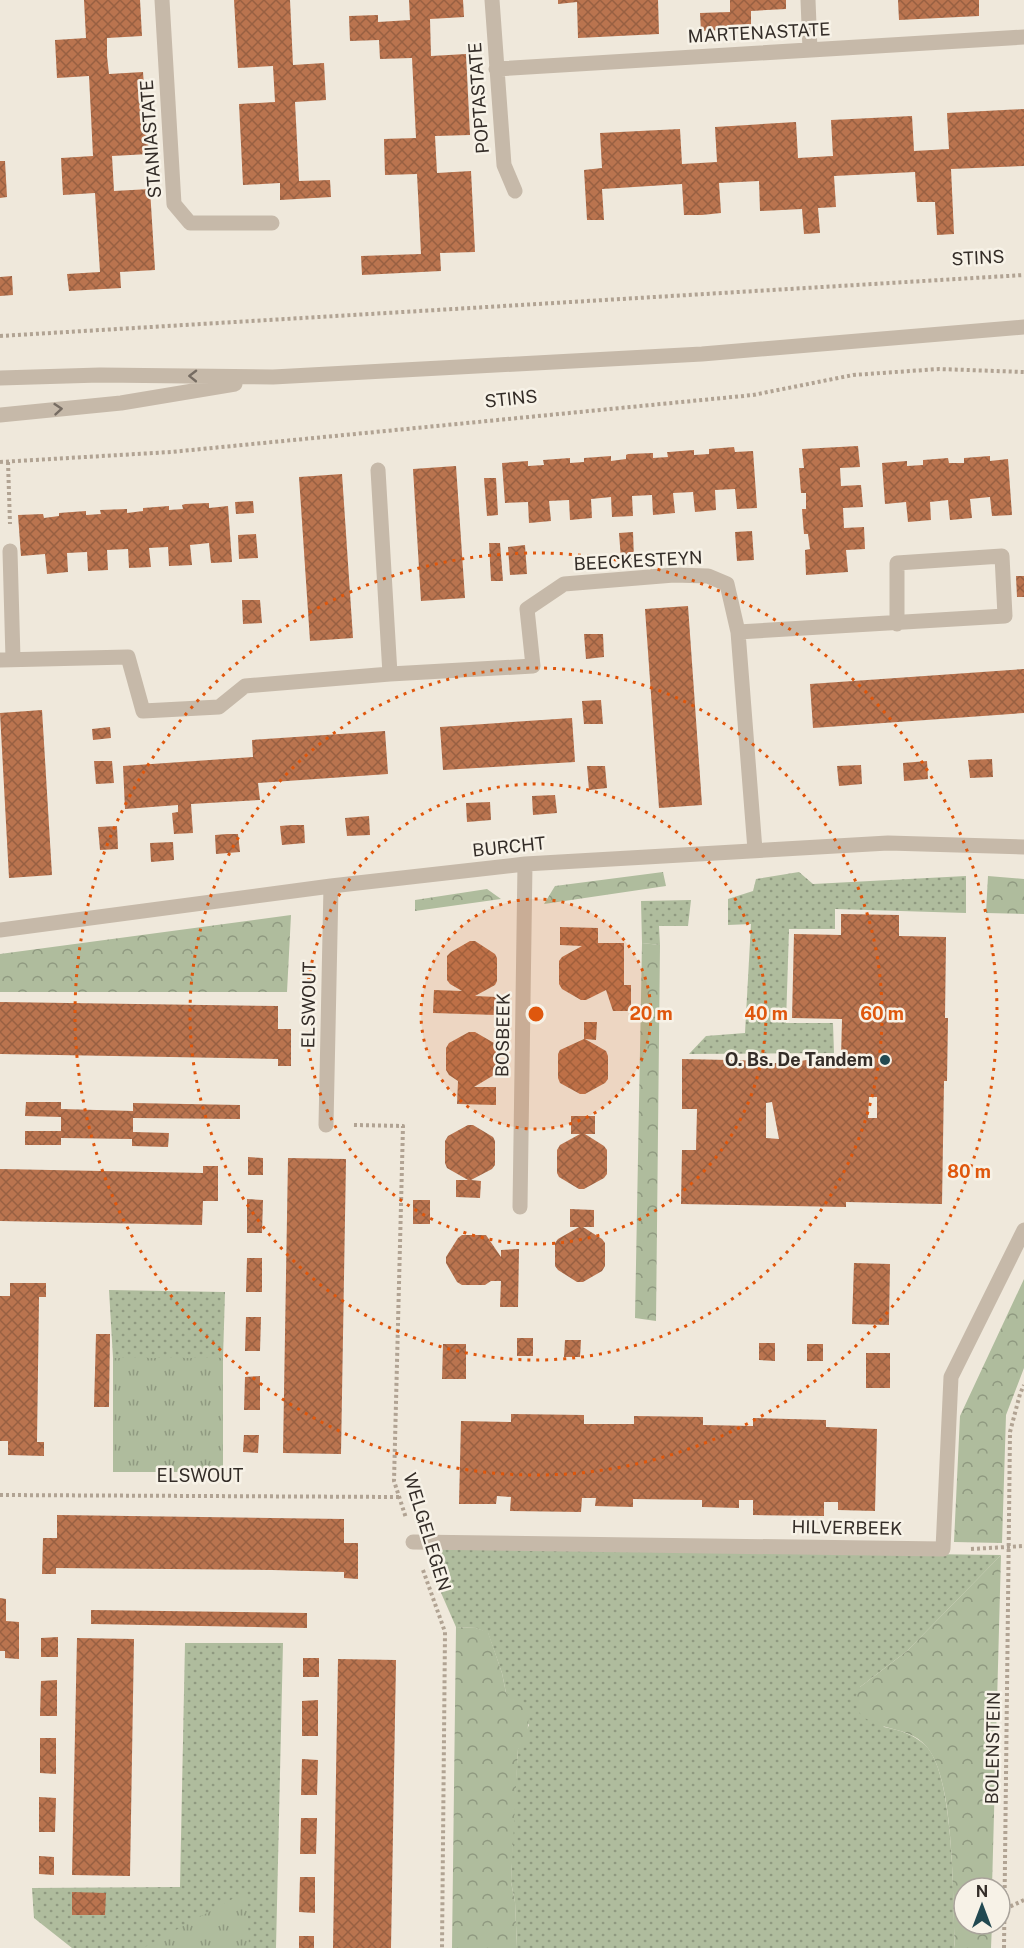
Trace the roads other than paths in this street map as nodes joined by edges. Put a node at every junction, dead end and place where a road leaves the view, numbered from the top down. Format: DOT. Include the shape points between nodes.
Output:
graph roads {
  1 [pos="162,0"];
  2 [pos="492,0"];
  3 [pos="808,0"];
  4 [pos="1024,37"];
  5 [pos="810,50"];
  6 [pos="496,69"];
  7 [pos="515,191"];
  8 [pos="272,223"];
  9 [pos="1024,327"];
  10 [pos="273,377"];
  11 [pos="0,378"];
  12 [pos="0,415"];
  13 [pos="378,470"];
  14 [pos="10,551"];
  15 [pos="897,624"];
  16 [pos="738,632"];
  17 [pos="6,660"];
  18 [pos="390,674"];
  19 [pos="1024,847"];
  20 [pos="755,850"];
  21 [pos="525,864"];
  22 [pos="331,886"];
  23 [pos="0,930"];
  24 [pos="326,1125"];
  25 [pos="520,1207"];
  26 [pos="1024,1230"];
  27 [pos="413,1542"];
  1 -- 8 [label="street, STANIASTATE" via="174,204 190,223"];
  2 -- 6 [label="street, POPTASTATE"];
  3 -- 5 [label="street"];
  4 -- 5 [label="street, MARTENASTATE"];
  5 -- 6 [label="street, MARTENASTATE"];
  6 -- 7 [label="street, POPTASTATE" via="504,165"];
  9 -- 10 [label="street, STINS" via="702,354"];
  10 -- 11 [label="street, STINS, one-way"];
  12 -- 10 [label="street, STINS, one-way" via="121,403"];
  13 -- 18 [label="street"];
  14 -- 17 [label="street, BEECKESTEYN"];
  15 -- 15 [label="street" via="1005,616 1002,556 897,563"];
  15 -- 16 [label="street"];
  16 -- 18 [label="street, BEECKESTEYN" via="727,584 708,576 564,584 528,609 533,666"];
  16 -- 20 [label="street, BEECKESTEYN"];
  17 -- 18 [label="street, BEECKESTEYN" via="128,657 143,711 219,707 245,686"];
  19 -- 20 [label="street, BURCHT" via="888,843"];
  20 -- 21 [label="street, BURCHT"];
  21 -- 22 [label="street, BURCHT"];
  21 -- 25 [label="street, BOSBEEK"];
  22 -- 23 [label="street, BURCHT"];
  22 -- 24 [label="street, ELSWOUT"];
  26 -- 27 [label="street, HILVERBEEK" via="951,1377 943,1549"];
}
